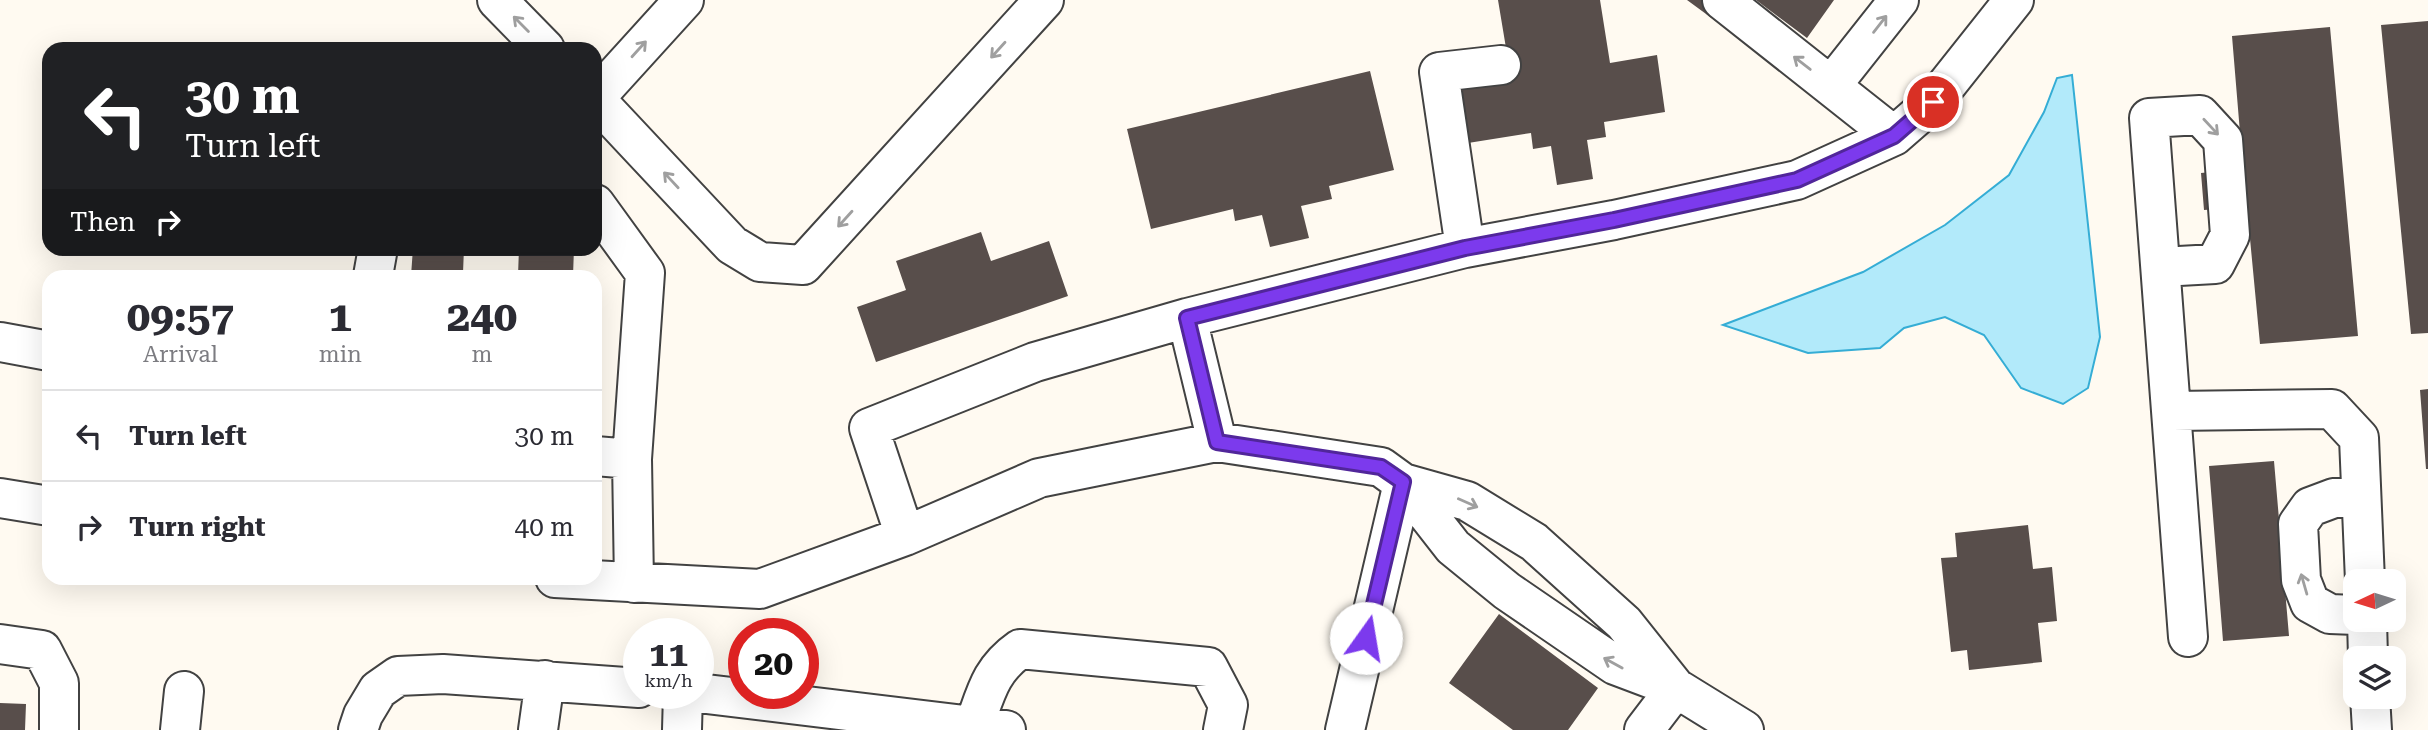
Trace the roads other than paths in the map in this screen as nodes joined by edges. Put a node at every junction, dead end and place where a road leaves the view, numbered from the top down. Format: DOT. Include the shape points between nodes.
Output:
graph roads {
  1 [pos="497,0"];
  2 [pos="684,0"];
  3 [pos="1044,0"];
  4 [pos="1722,0"];
  5 [pos="1899,0"];
  6 [pos="2014,0"];
  7 [pos="538,42"];
  8 [pos="1502,65"];
  9 [pos="1831,86"];
  10 [pos="602,91"];
  11 [pos="602,106"];
  12 [pos="1894,136"];
  13 [pos="602,214"];
  14 [pos="1465,248"];
  15 [pos="2161,267"];
  16 [pos="1187,318"];
  17 [pos="0,342"];
  18 [pos="42,350"];
  19 [pos="2173,411"];
  20 [pos="1217,442"];
  21 [pos="613,457"];
  22 [pos="1403,482"];
  23 [pos="2361,496"];
  24 [pos="0,498"];
  25 [pos="42,505"];
  26 [pos="905,536"];
  27 [pos="2364,569"];
  28 [pos="602,581"];
  29 [pos="634,583"];
  30 [pos="2343,614"];
  31 [pos="2188,637"];
  32 [pos="0,644"];
  33 [pos="545,680"];
  34 [pos="623,687"];
  35 [pos="1676,688"];
  36 [pos="184,691"];
  37 [pos="714,695"];
  38 [pos="683,709"];
  39 [pos="2371,709"];
  40 [pos="990,728"];
  41 [pos="59,730"];
  42 [pos="180,730"];
  43 [pos="358,730"];
  44 [pos="538,730"];
  45 [pos="682,730"];
  46 [pos="1223,730"];
  47 [pos="1345,730"];
  48 [pos="1644,730"];
  49 [pos="1744,730"];
  50 [pos="2372,730"];
  7 -- 1 [label="street, one-way"];
  10 -- 2 [label="street, one-way"];
  3 -- 11 [label="street, one-way" via="803,265 760,262 732,245"];
  9 -- 4 [label="street, one-way"];
  9 -- 5 [label="street, one-way"];
  6 -- 12 [label="street" via="1933,102"];
  8 -- 14 [label="street" via="1439,72"];
  9 -- 12 [label="street"];
  12 -- 14 [label="street" via="1797,180"];
  13 -- 21 [label="street" via="645,273"];
  14 -- 16 [label="street"];
  15 -- 15 [label="street, one-way" via="2149,118 2200,115 2223,140 2230,235 2214,264"];
  15 -- 19 [label="street"];
  16 -- 20 [label="street"];
  16 -- 26 [label="street" via="1035,362 869,428"];
  17 -- 18 [label="street"];
  19 -- 23 [label="street" via="2332,409 2359,438"];
  19 -- 31 [label="street"];
  20 -- 22 [label="street" via="1381,467"];
  20 -- 26 [label="street" via="1039,478"];
  21 -- 29 [label="street"];
  35 -- 22 [label="street, one-way" via="1615,666 1507,591 1452,547"];
  22 -- 35 [label="street, one-way" via="1467,501 1534,542 1624,623"];
  22 -- 47 [label="street"];
  23 -- 27 [label="street"];
  30 -- 23 [label="street, one-way" via="2330,614 2311,603 2301,580 2298,524 2310,507 2334,498"];
  24 -- 25 [label="street"];
  26 -- 29 [label="street" via="760,589"];
  28 -- 29 [label="street"];
  32 -- 41 [label="street" via="42,650 59,683"];
  33 -- 34 [label="street"];
  33 -- 43 [label="street" via="398,676 378,690"];
  33 -- 44 [label="street"];
  35 -- 48 [label="street"];
  35 -- 49 [label="street"];
  36 -- 42 [label="street"];
  37 -- 40 [label="street"];
  38 -- 45 [label="street"];
  39 -- 50 [label="street"];
  40 -- 46 [label="street" via="990,679 1004,660 1020,649 1208,667 1228,705"];
}
